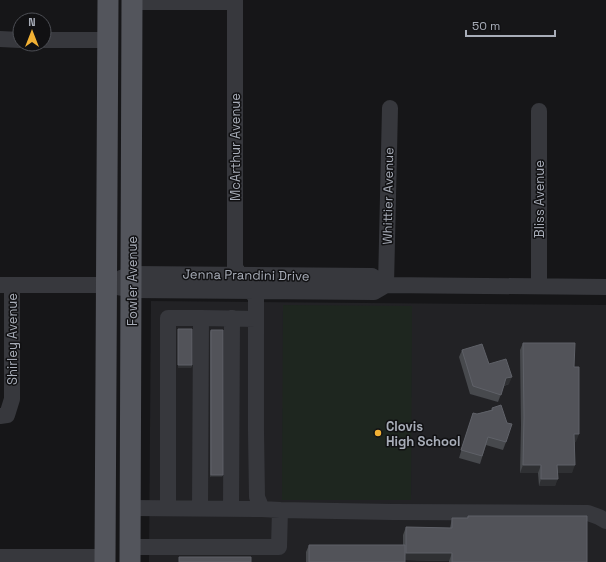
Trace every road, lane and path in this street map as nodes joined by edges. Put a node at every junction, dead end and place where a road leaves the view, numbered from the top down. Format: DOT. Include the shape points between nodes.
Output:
graph roads {
  1 [pos="108,0"];
  2 [pos="132,1"];
  3 [pos="235,1"];
  4 [pos="0,39"];
  5 [pos="12,40"];
  6 [pos="52,40"];
  7 [pos="108,40"];
  8 [pos="390,108"];
  9 [pos="539,111"];
  10 [pos="239,274"];
  11 [pos="132,282"];
  12 [pos="6,285"];
  13 [pos="107,285"];
  14 [pos="386,285"];
  15 [pos="539,286"];
  16 [pos="606,287"];
  17 [pos="250,290"];
  18 [pos="107,310"];
  19 [pos="201,318"];
  20 [pos="232,318"];
  21 [pos="256,319"];
  22 [pos="4,416"];
  23 [pos="130,508"];
  24 [pos="168,508"];
  25 [pos="200,509"];
  26 [pos="231,509"];
  27 [pos="262,509"];
  28 [pos="280,510"];
  29 [pos="606,521"];
  30 [pos="130,554"];
  31 [pos="0,557"];
  32 [pos="108,560"];
  1 -- 7 [label="main road, Fowler Avenue"];
  2 -- 3 [label="street"];
  2 -- 11 [label="main road, Fowler Avenue"];
  3 -- 10 [label="street, McArthur Avenue" via="235,267"];
  4 -- 5 [label="street"];
  6 -- 7 [label="street"];
  7 -- 13 [label="main road, Fowler Avenue"];
  8 -- 14 [label="street, Whittier Avenue"];
  9 -- 15 [label="street, Bliss Avenue"];
  10 -- 11 [label="street, Jenna Prandini Drive"];
  10 -- 14 [label="street, Jenna Prandini Drive" via="372,276"];
  10 -- 17 [label="street, McArthur Avenue"];
  11 -- 13 [label="street"];
  11 -- 17 [label="street, Jenna Prandini Drive"];
  11 -- 23 [label="main road, Fowler Avenue"];
  12 -- 13 [label="street"];
  12 -- 22 [label="street, Shirley Avenue" via="12,399"];
  13 -- 18 [label="main road, Fowler Avenue"];
  14 -- 15 [label="street, Jenna Prandini Drive"];
  14 -- 17 [label="street, Jenna Prandini Drive" via="374,292"];
  15 -- 16 [label="street, Jenna Prandini Drive"];
  17 -- 21 [label="street, McArthur Avenue" via="256,298"];
  18 -- 30 [label="main road" via="116,388 116,527"];
  18 -- 32 [label="main road, Fowler Avenue"];
  19 -- 20 [label="street"];
  19 -- 24 [label="street" via="168,318"];
  19 -- 25 [label="street"];
  20 -- 21 [label="street"];
  20 -- 26 [label="street"];
  21 -- 27 [label="street, McArthur Avenue" via="257,497"];
  23 -- 24 [label="street"];
  23 -- 30 [label="main road, Fowler Avenue"];
  24 -- 25 [label="street"];
  25 -- 26 [label="street"];
  26 -- 27 [label="street"];
  27 -- 28 [label="street"];
  28 -- 29 [label="street" via="588,513"];
  28 -- 30 [label="street" via="279,547"];
  31 -- 32 [label="street"];
}
